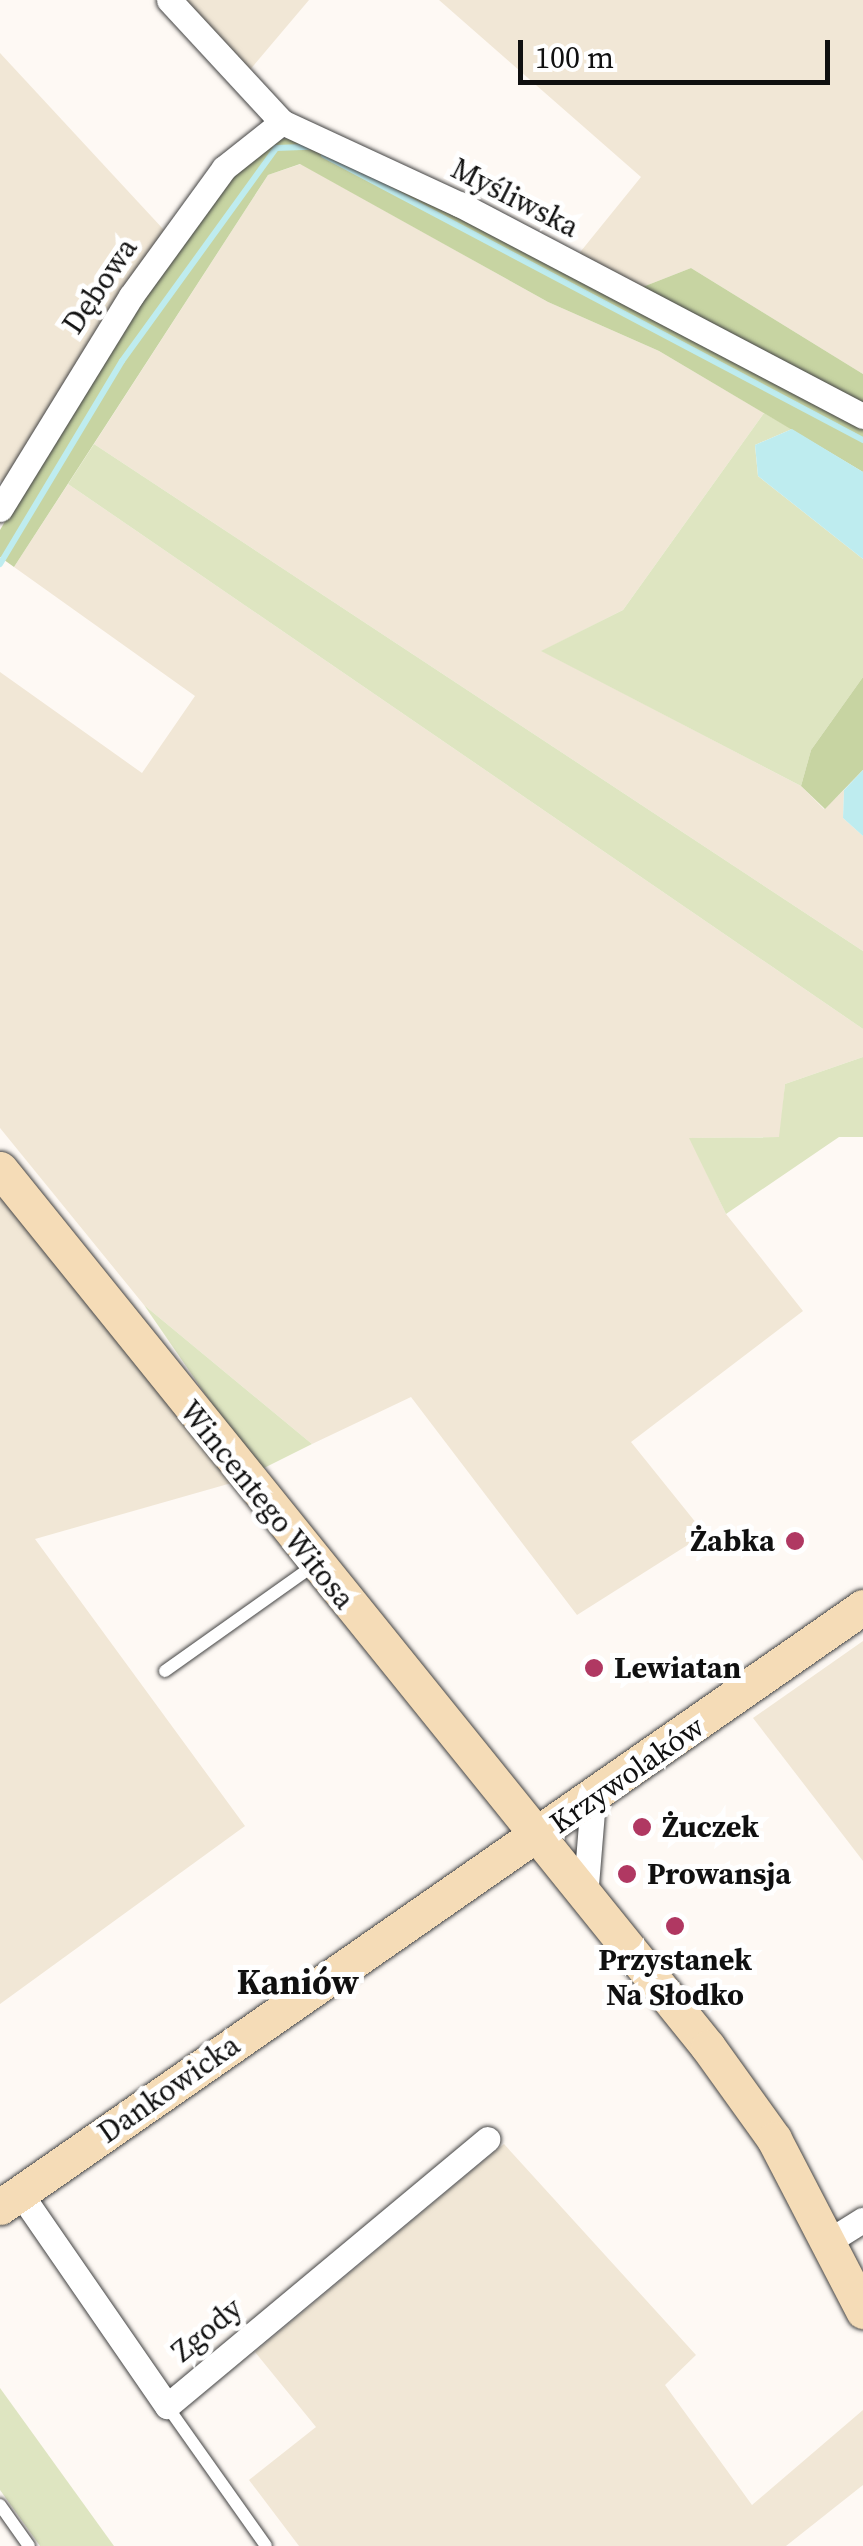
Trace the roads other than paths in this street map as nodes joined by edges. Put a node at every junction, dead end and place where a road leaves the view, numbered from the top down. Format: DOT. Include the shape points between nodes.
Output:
graph roads {
  1 [pos="169,0"];
  2 [pos="282,122"];
  3 [pos="863,416"];
  4 [pos="0,509"];
  5 [pos="0,1170"];
  6 [pos="314,1565"];
  7 [pos="863,1607"];
  8 [pos="166,1671"];
  9 [pos="593,1799"];
  10 [pos="538,1838"];
  11 [pos="585,1897"];
  12 [pos="487,2139"];
  13 [pos="10,2200"];
  14 [pos="863,2220"];
  15 [pos="829,2242"];
  16 [pos="863,2312"];
  17 [pos="167,2406"];
  18 [pos="0,2505"];
  19 [pos="30,2546"];
  20 [pos="266,2546"];
  1 -- 2 [label="street, Myśliwska"];
  2 -- 3 [label="street, Myśliwska" via="459,204"];
  2 -- 4 [label="street, Dębowa" via="224,168 130,296"];
  5 -- 6 [label="street, Wincentego Witosa"];
  6 -- 8 [label="lane"];
  6 -- 10 [label="street, Wincentego Witosa"];
  7 -- 9 [label="street, Krzywolaków"];
  9 -- 10 [label="street, Krzywolaków"];
  9 -- 11 [label="street"];
  10 -- 11 [label="street, Wincentego Witosa"];
  10 -- 13 [label="street, Dankowicka"];
  11 -- 15 [label="street, Wincentego Witosa" via="746,2098"];
  12 -- 17 [label="street, Zgody"];
  13 -- 17 [label="street, Zgody"];
  14 -- 15 [label="street"];
  15 -- 16 [label="street, Wincentego Witosa"];
  17 -- 20 [label="lane"];
  18 -- 19 [label="lane"];
}
